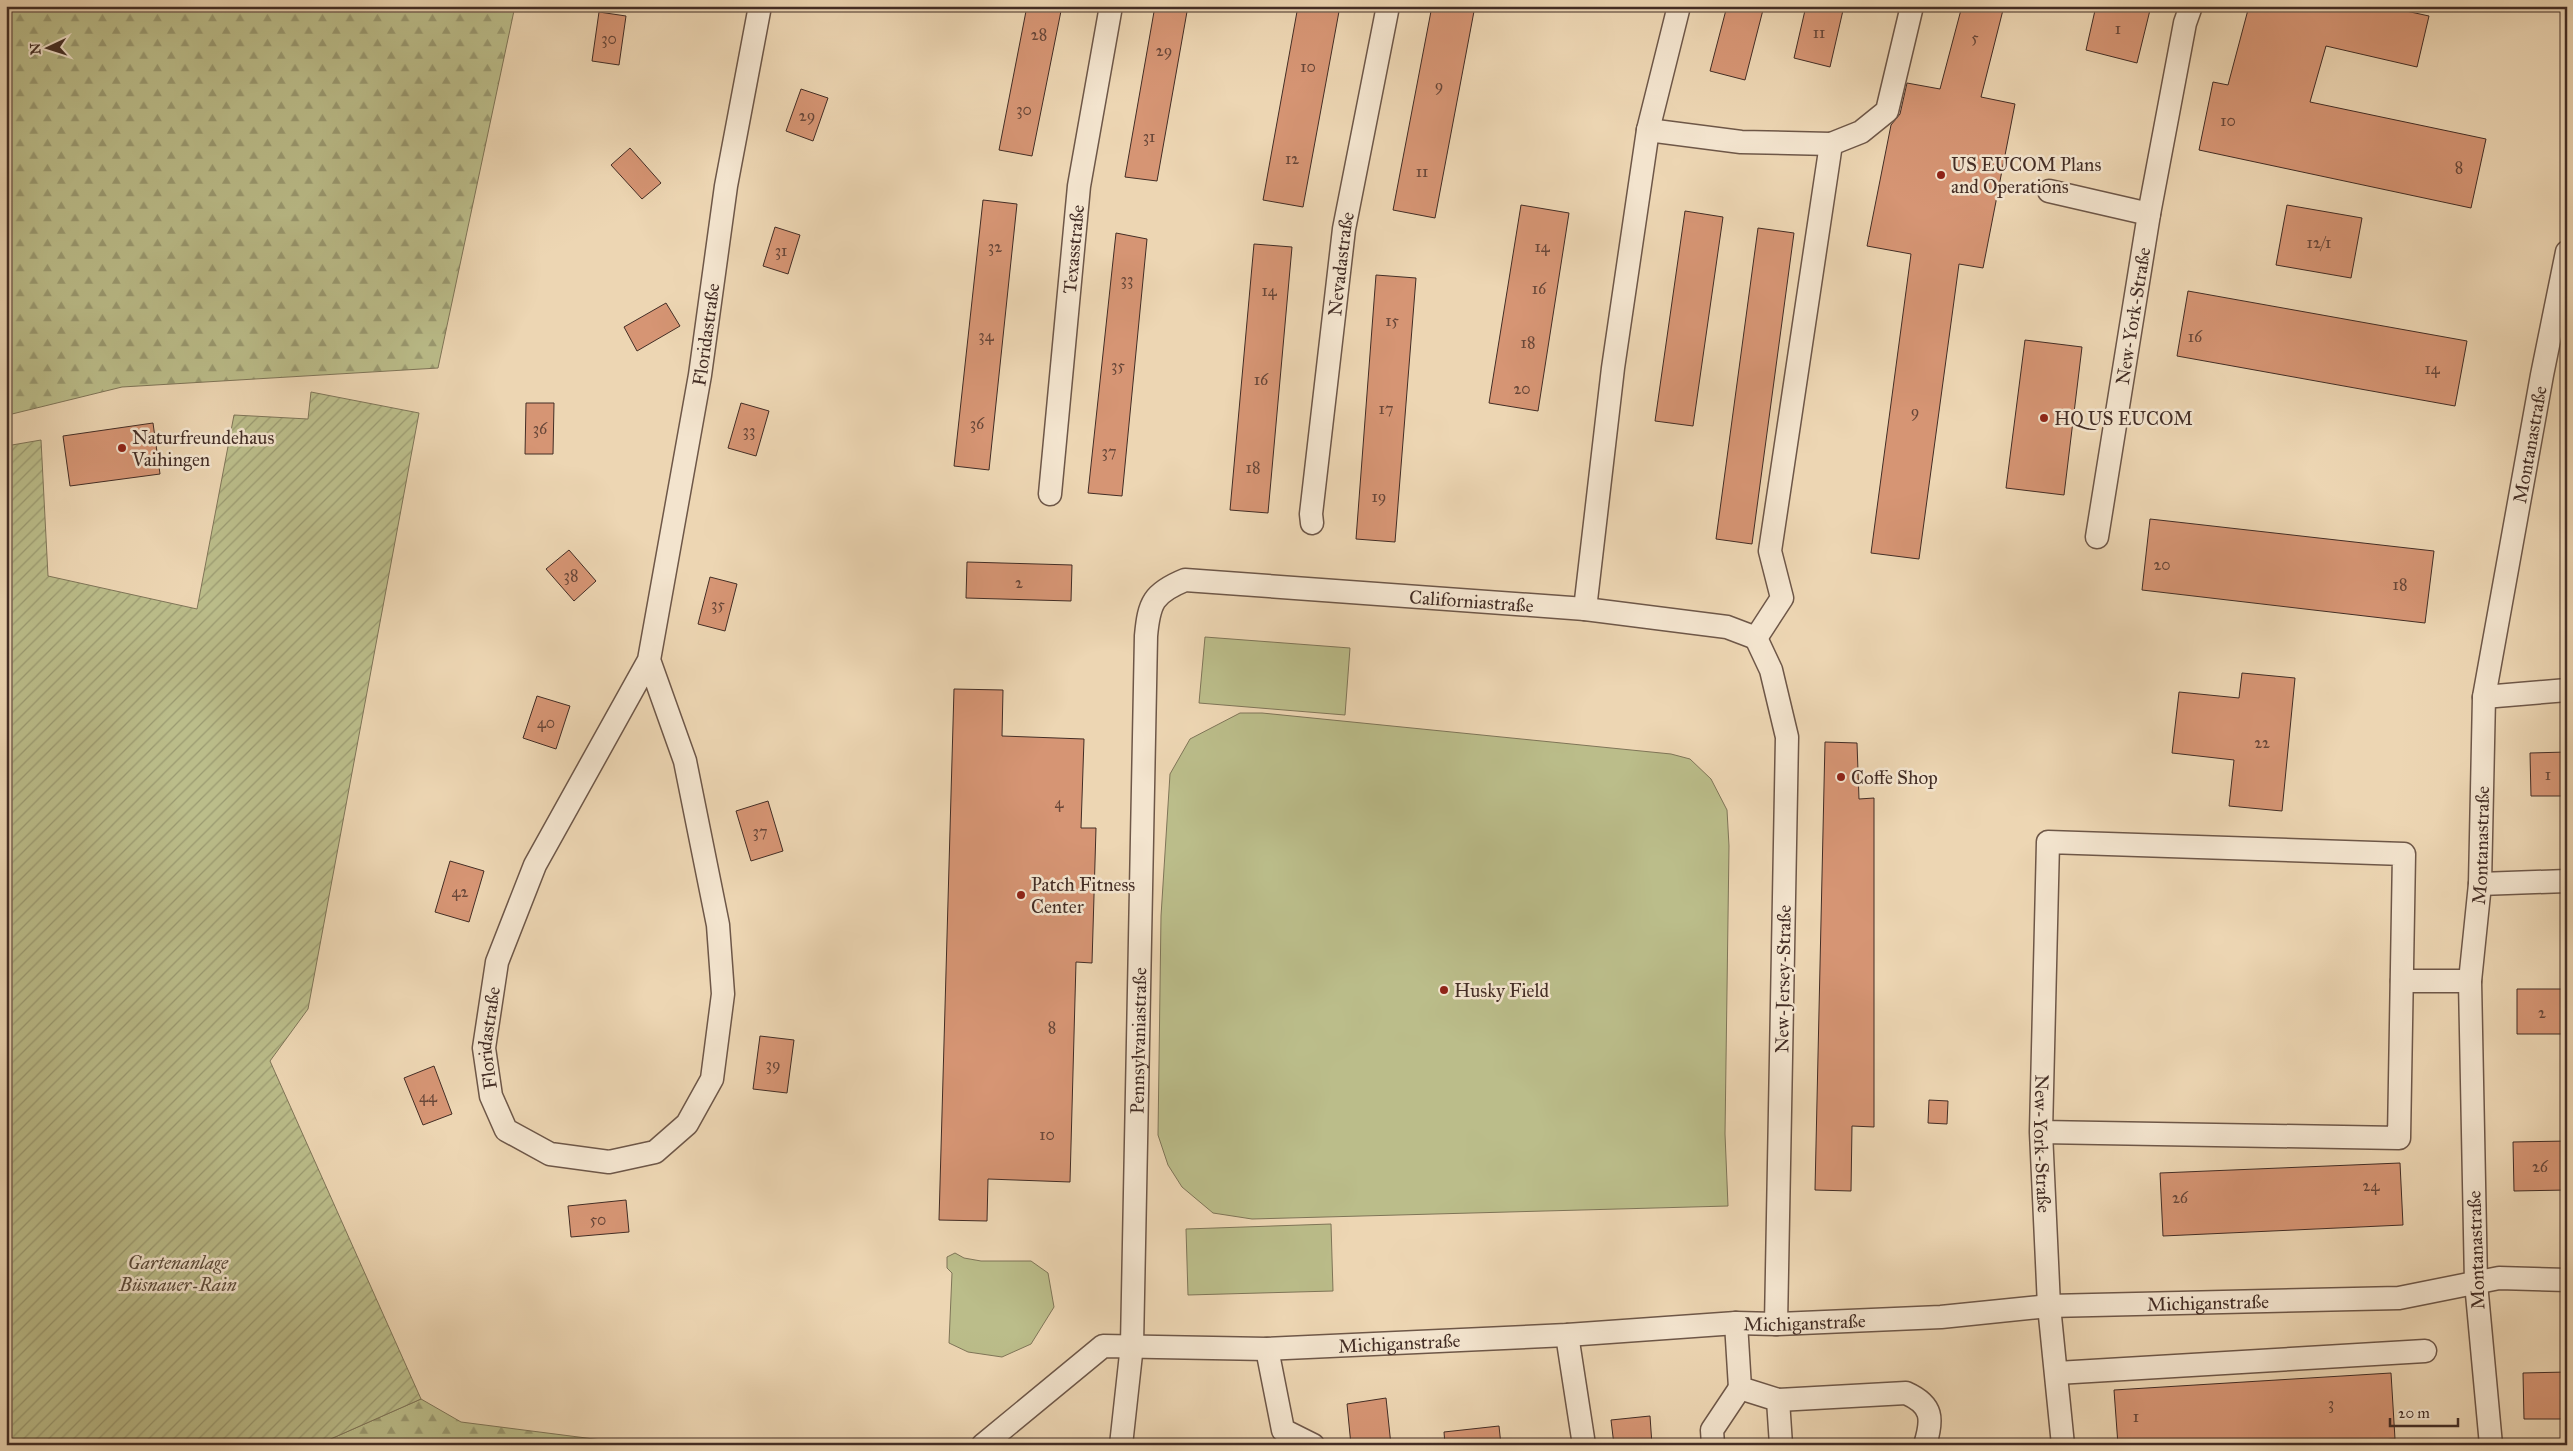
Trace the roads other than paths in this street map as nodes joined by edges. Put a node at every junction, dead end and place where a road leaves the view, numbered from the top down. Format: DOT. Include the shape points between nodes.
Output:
graph roads {
  1 [pos="760,6"];
  2 [pos="1111,6"];
  3 [pos="1388,6"];
  4 [pos="1679,6"];
  5 [pos="1912,6"];
  6 [pos="2191,6"];
  7 [pos="1648,130"];
  8 [pos="1831,144"];
  9 [pos="2049,192"];
  10 [pos="2149,214"];
  11 [pos="2567,252"];
  12 [pos="1050,494"];
  13 [pos="1312,524"];
  14 [pos="2097,537"];
  15 [pos="1185,580"];
  16 [pos="1585,609"];
  17 [pos="1756,638"];
  18 [pos="649,660"];
  19 [pos="2567,690"];
  20 [pos="2484,697"];
  21 [pos="2567,881"];
  22 [pos="2480,884"];
  23 [pos="2402,981"];
  24 [pos="2470,981"];
  25 [pos="2041,1132"];
  26 [pos="2567,1280"];
  27 [pos="2476,1283"];
  28 [pos="2049,1306"];
  29 [pos="1736,1323"];
  30 [pos="1776,1324"];
  31 [pos="1567,1335"];
  32 [pos="1132,1345"];
  33 [pos="1267,1349"];
  34 [pos="2426,1351"];
  35 [pos="2057,1373"];
  36 [pos="1740,1388"];
  37 [pos="1778,1400"];
  38 [pos="984,1445"];
  39 [pos="1121,1445"];
  40 [pos="1313,1445"];
  41 [pos="1584,1445"];
  42 [pos="1713,1445"];
  43 [pos="1781,1445"];
  44 [pos="1925,1445"];
  45 [pos="2063,1445"];
  46 [pos="2491,1445"];
  1 -- 18 [label="street, Floridastraße" via="726,186 700,375"];
  2 -- 12 [label="street, Texasstraße" via="1079,186"];
  3 -- 13 [label="street, Nevadastraße" via="1344,229"];
  4 -- 7 [label="street"];
  5 -- 8 [label="street" via="1887,111 1861,132"];
  6 -- 10 [label="street, New-York-Straße" via="2185,23"];
  7 -- 8 [label="street" via="1741,142"];
  7 -- 16 [label="street" via="1613,368"];
  8 -- 17 [label="street" via="1770,551 1782,598"];
  9 -- 10 [label="street"];
  10 -- 14 [label="street, New-York-Straße"];
  11 -- 20 [label="street, Montanastraße"];
  15 -- 16 [label="street, Californiastraße"];
  15 -- 32 [label="street, Pennsylvaniastraße" via="1165,588 1154,601 1146,636"];
  16 -- 17 [label="street, Californiastraße" via="1727,627"];
  17 -- 30 [label="street, New-Jersey-Straße" via="1771,670 1787,737"];
  18 -- 18 [label="street, Floridastraße" via="534,865 497,962 484,1048 491,1096 506,1130 550,1154 609,1162 655,1152 687,1124 712,1079 723,994 718,925 685,761"];
  19 -- 20 [label="street"];
  20 -- 22 [label="street, Montanastraße"];
  21 -- 22 [label="street"];
  22 -- 24 [label="street, Montanastraße"];
  23 -- 24 [label="street"];
  23 -- 25 [label="street" via="2399,1138"];
  23 -- 25 [label="street, New-York-Straße" via="2404,854 2048,842"];
  24 -- 27 [label="street, Montanastraße"];
  25 -- 28 [label="street, New-York-Straße"];
  26 -- 27 [label="street, Michiganstraße" via="2499,1278"];
  27 -- 28 [label="street, Michiganstraße" via="2399,1298"];
  27 -- 46 [label="street, Montanastraße"];
  28 -- 30 [label="street, Michiganstraße" via="1941,1317"];
  28 -- 35 [label="street, New-York-Straße"];
  29 -- 30 [label="street, Michiganstraße"];
  29 -- 31 [label="street, Michiganstraße"];
  29 -- 36 [label="street"];
  31 -- 33 [label="street, Michiganstraße"];
  31 -- 41 [label="street"];
  32 -- 33 [label="street, Michiganstraße"];
  32 -- 38 [label="street, Michiganstraße" via="1103,1346"];
  32 -- 39 [label="street, Pennsylvaniastraße"];
  33 -- 40 [label="street" via="1283,1430"];
  34 -- 35 [label="street"];
  35 -- 45 [label="street, New-York-Straße"];
  36 -- 37 [label="street"];
  36 -- 42 [label="street" via="1712,1430"];
  37 -- 43 [label="street"];
  37 -- 44 [label="street" via="1906,1393 1923,1402 1928,1409 1930,1428"];
}
